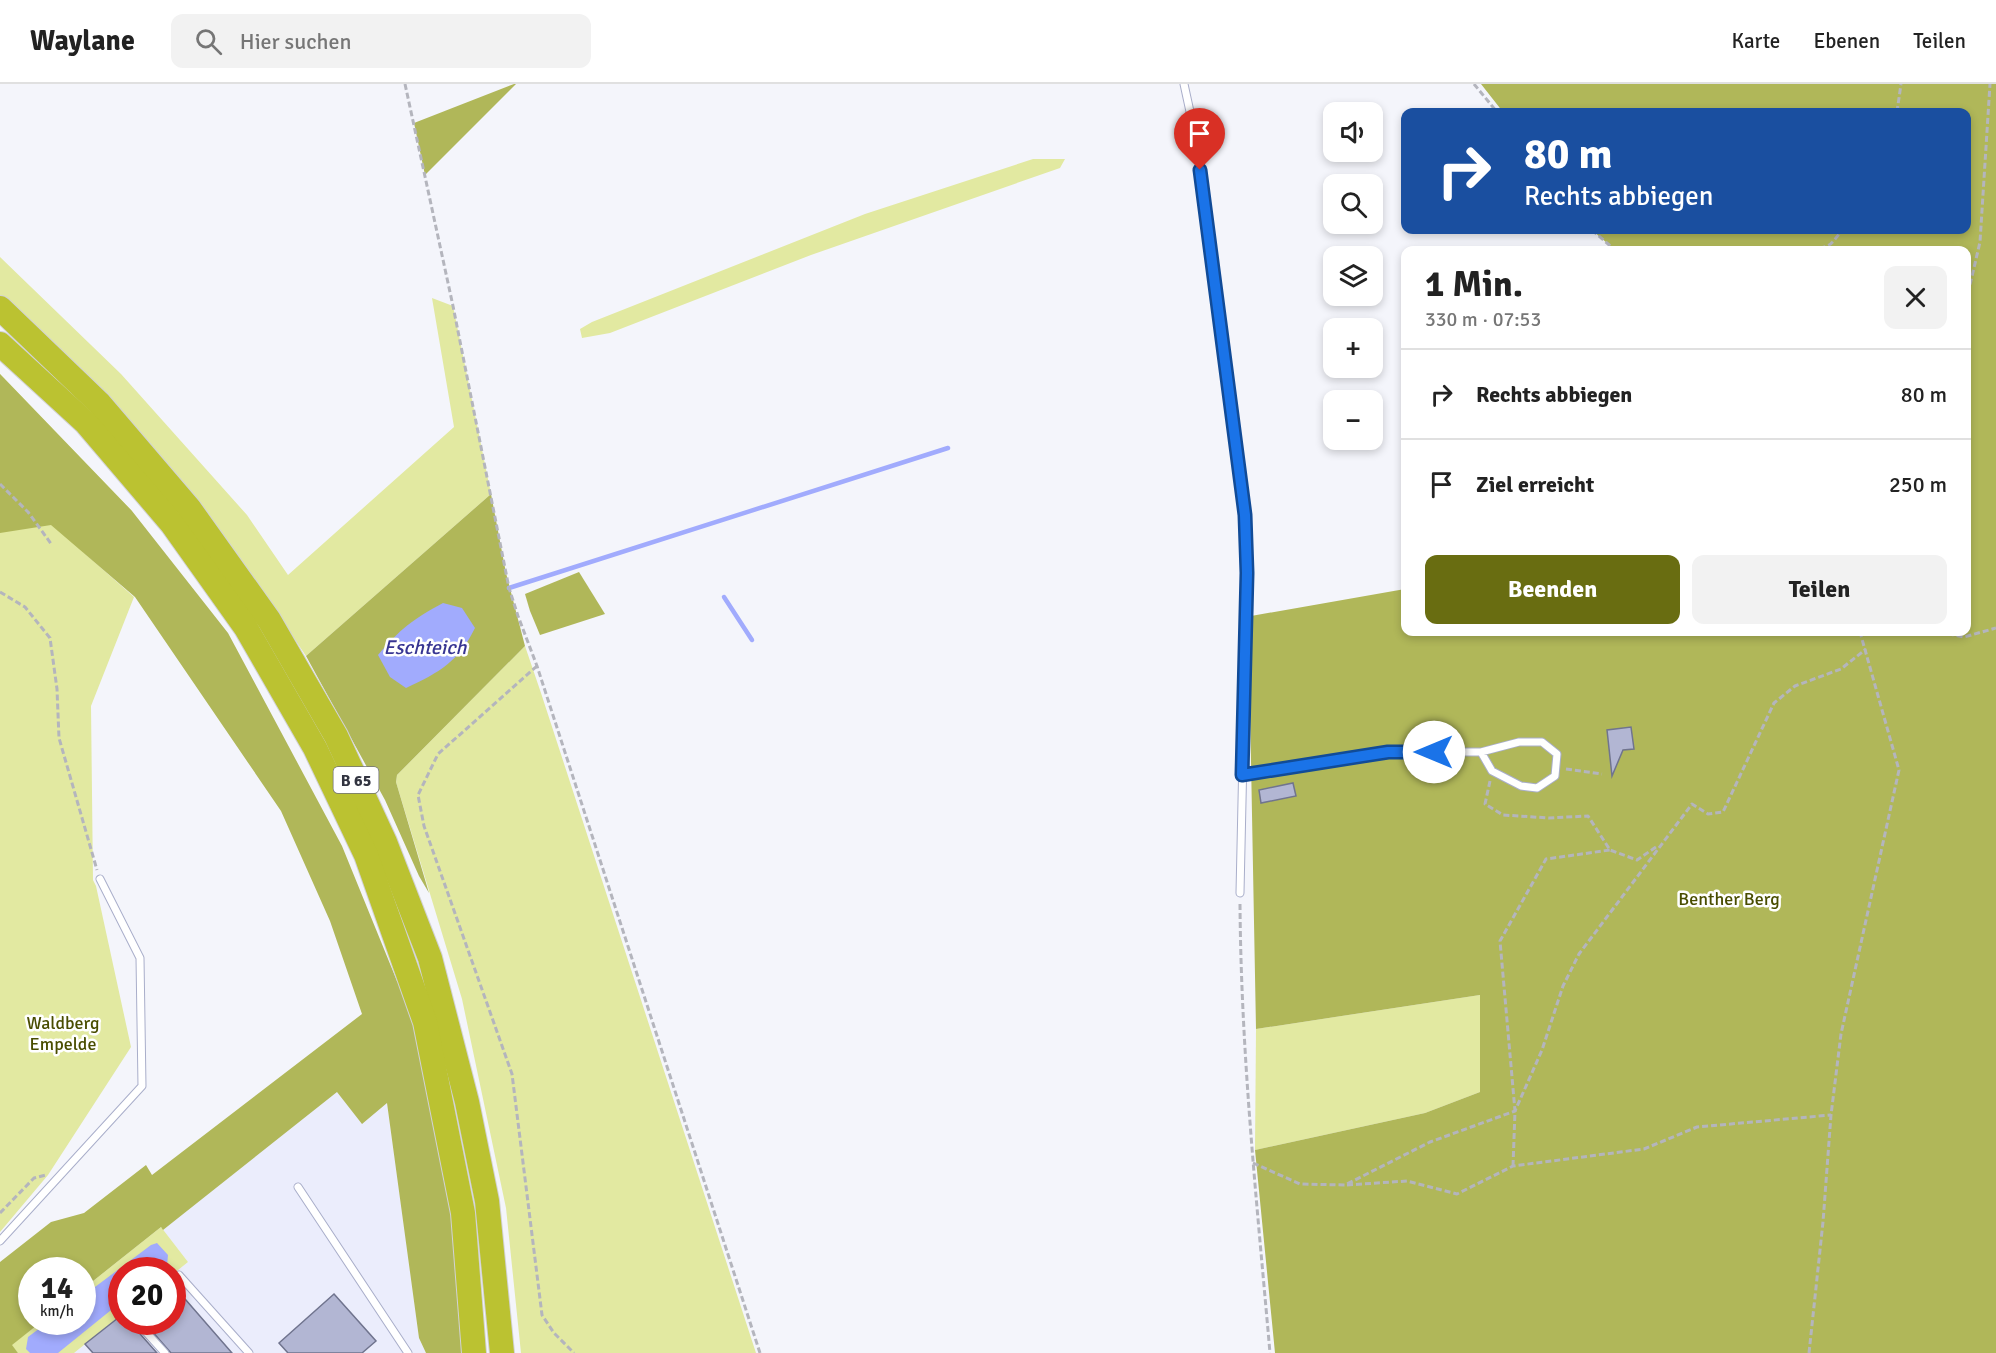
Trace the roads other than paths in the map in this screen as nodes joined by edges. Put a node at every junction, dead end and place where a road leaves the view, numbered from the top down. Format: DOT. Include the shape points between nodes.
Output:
graph roads {
  1 [pos="1184,84"];
  2 [pos="0,308"];
  3 [pos="0,344"];
  4 [pos="1481,752"];
  5 [pos="1242,775"];
  6 [pos="100,879"];
  7 [pos="1240,893"];
  8 [pos="298,1187"];
  9 [pos="0,1241"];
  10 [pos="186,1283"];
  11 [pos="148,1335"];
  12 [pos="165,1353"];
  13 [pos="248,1353"];
  14 [pos="408,1353"];
  15 [pos="474,1353"];
  16 [pos="502,1353"];
  1 -- 5 [label="lane" via="1206,210 1245,515"];
  2 -- 16 [label="highway, B 65" via="100,404 189,508 269,620 336,736 385,842 430,958 467,1102 487,1201"];
  3 -- 15 [label="highway, B 65" via="86,423 185,543 246,628 315,748 361,844 425,1022 463,1213"];
  4 -- 4 [label="lane" via="1492,771 1521,786 1537,788 1556,776 1557,754 1542,742 1519,742"];
  4 -- 5 [label="lane" via="1388,752"];
  5 -- 7 [label="lane"];
  6 -- 9 [label="lane" via="140,958 142,1086"];
  8 -- 14 [label="lane"];
  10 -- 13 [label="lane"];
  11 -- 12 [label="lane"];
}
